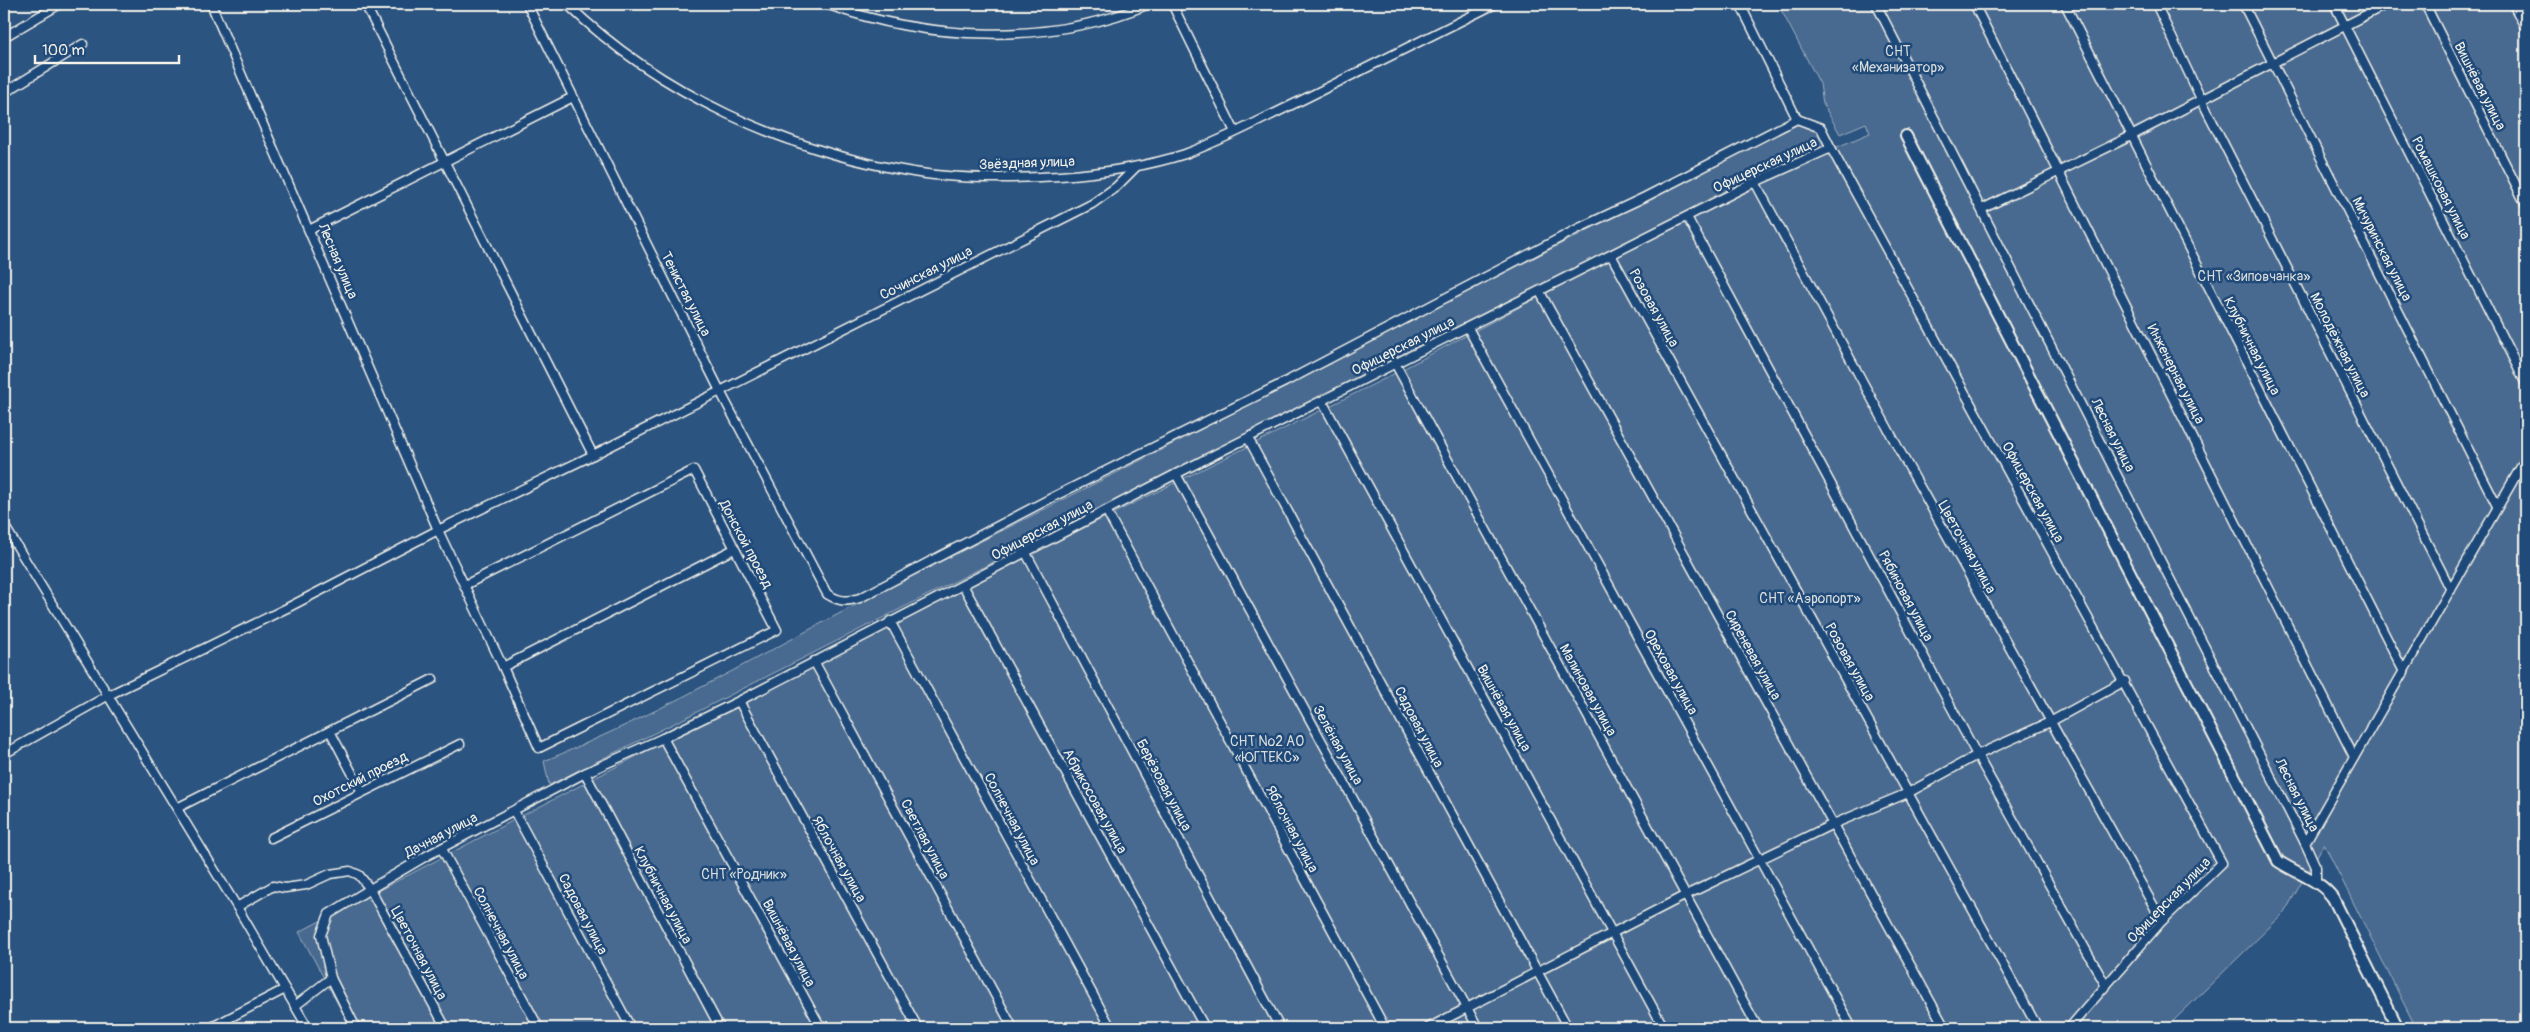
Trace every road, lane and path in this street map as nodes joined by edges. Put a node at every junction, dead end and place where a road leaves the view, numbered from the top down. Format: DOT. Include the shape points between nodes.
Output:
graph roads {
  1 [pos="60,4"];
  2 [pos="211,4"];
  3 [pos="365,4"];
  4 [pos="527,4"];
  5 [pos="567,4"];
  6 [pos="826,4"];
  7 [pos="1149,4"];
  8 [pos="1172,4"];
  9 [pos="1495,4"];
  10 [pos="1740,4"];
  11 [pos="1876,4"];
  12 [pos="1974,4"];
  13 [pos="2064,4"];
  14 [pos="2156,4"];
  15 [pos="2243,4"];
  16 [pos="2334,4"];
  17 [pos="2387,4"];
  18 [pos="2425,4"];
  19 [pos="2513,4"];
  20 [pos="2344,26"];
  21 [pos="2526,29"];
  22 [pos="4,37"];
  23 [pos="83,44"];
  24 [pos="2274,63"];
  25 [pos="4,93"];
  26 [pos="573,96"];
  27 [pos="2201,99"];
  28 [pos="1797,119"];
  29 [pos="1235,132"];
  30 [pos="1906,136"];
  31 [pos="2131,136"];
  32 [pos="1831,148"];
  33 [pos="445,161"];
  34 [pos="1136,167"];
  35 [pos="2059,171"];
  36 [pos="1755,182"];
  37 [pos="2526,205"];
  38 [pos="1982,209"];
  39 [pos="1687,217"];
  40 [pos="309,230"];
  41 [pos="1611,256"];
  42 [pos="1540,292"];
  43 [pos="1468,328"];
  44 [pos="1396,365"];
  45 [pos="2526,384"];
  46 [pos="720,391"];
  47 [pos="1322,401"];
  48 [pos="1248,438"];
  49 [pos="592,455"];
  50 [pos="2526,458"];
  51 [pos="1176,474"];
  52 [pos="2497,506"];
  53 [pos="1106,510"];
  54 [pos="4,525"];
  55 [pos="438,530"];
  56 [pos="734,549"];
  57 [pos="1026,553"];
  58 [pos="465,585"];
  59 [pos="963,585"];
  60 [pos="2450,590"];
  61 [pos="890,622"];
  62 [pos="777,630"];
  63 [pos="814,661"];
  64 [pos="503,666"];
  65 [pos="2404,672"];
  66 [pos="433,679"];
  67 [pos="2125,681"];
  68 [pos="109,695"];
  69 [pos="739,701"];
  70 [pos="2050,722"];
  71 [pos="330,731"];
  72 [pos="663,738"];
  73 [pos="460,744"];
  74 [pos="4,754"];
  75 [pos="1977,755"];
  76 [pos="2354,757"];
  77 [pos="585,773"];
  78 [pos="362,792"];
  79 [pos="1908,793"];
  80 [pos="177,808"];
  81 [pos="514,811"];
  82 [pos="1831,825"];
  83 [pos="271,838"];
  84 [pos="2305,843"];
  85 [pos="442,849"];
  86 [pos="1760,860"];
  87 [pos="2316,881"];
  88 [pos="370,889"];
  89 [pos="1686,895"];
  90 [pos="237,907"];
  91 [pos="2162,921"];
  92 [pos="1612,932"];
  93 [pos="1537,971"];
  94 [pos="331,978"];
  95 [pos="2106,986"];
  96 [pos="285,990"];
  97 [pos="294,1006"];
  98 [pos="1467,1009"];
  99 [pos="210,1028"];
  100 [pos="308,1028"];
  101 [pos="356,1028"];
  102 [pos="446,1028"];
  103 [pos="539,1028"];
  104 [pos="631,1028"];
  105 [pos="720,1028"];
  106 [pos="821,1028"];
  107 [pos="918,1028"];
  108 [pos="1013,1028"];
  109 [pos="1111,1028"];
  110 [pos="1205,1028"];
  111 [pos="1280,1028"];
  112 [pos="1385,1028"];
  113 [pos="1428,1028"];
  114 [pos="1478,1028"];
  115 [pos="1568,1028"];
  116 [pos="1664,1028"];
  117 [pos="1758,1028"];
  118 [pos="1852,1028"];
  119 [pos="1945,1028"];
  120 [pos="2038,1028"];
  121 [pos="2069,1028"];
  122 [pos="2398,1028"];
  1 -- 22 [label="street"];
  2 -- 40 [label="street, Лесная улица"];
  3 -- 33 [label="street"];
  4 -- 26 [label="street, Тенистая улица"];
  5 -- 34 [label="street, Звёздная улица" via="634,60 676,86 771,133 846,158 914,172 959,177 1030,178"];
  6 -- 7 [label="street" via="892,23 968,33 1027,32 1071,26"];
  8 -- 29 [label="street"];
  9 -- 29 [label="street, Звёздная улица"];
  10 -- 28 [label="street"];
  11 -- 38 [label="street, Лесная улица"];
  12 -- 35 [label="street, Инженерная улица"];
  13 -- 31 [label="street, Клубничная улица"];
  14 -- 27 [label="street, Молодёжная улица"];
  15 -- 24 [label="street, Мичуринская улица"];
  16 -- 20 [label="street, Ромашковая улица"];
  17 -- 20 [label="street"];
  18 -- 37 [label="street, Вишнёвая улица"];
  19 -- 21 [label="street"];
  20 -- 24 [label="street"];
  20 -- 45 [label="street, Ромашковая улица"];
  23 -- 25 [label="street"];
  24 -- 27 [label="street"];
  24 -- 52 [label="street, Мичуринская улица"];
  26 -- 33 [label="street"];
  26 -- 46 [label="street, Тенистая улица"];
  27 -- 31 [label="street"];
  27 -- 60 [label="street, Молодёжная улица"];
  28 -- 32 [label="street" via="1821,128"];
  28 -- 46 [label="street, Тенистая улица" via="860,598 846,602 838,602 826,594"];
  29 -- 34 [label="street, Звёздная улица" via="1185,154"];
  30 -- 87 [label="street" via="2278,861"];
  31 -- 35 [label="street"];
  31 -- 65 [label="street, Клубничная улица"];
  32 -- 36 [label="street, Офицерская улица"];
  32 -- 67 [label="street, Офицерская улица" via="2068,583"];
  33 -- 40 [label="street"];
  33 -- 49 [label="street"];
  34 -- 46 [label="street, Сочинская улица" via="1092,204"];
  35 -- 38 [label="street"];
  35 -- 76 [label="street, Инженерная улица"];
  36 -- 39 [label="street, Офицерская улица"];
  36 -- 70 [label="street, Цветочная улица"];
  38 -- 84 [label="street, Лесная улица"];
  39 -- 41 [label="street, Офицерская улица"];
  39 -- 75 [label="street, Рябиновая улица"];
  40 -- 55 [label="street, Лесная улица"];
  41 -- 42 [label="street, Офицерская улица"];
  41 -- 79 [label="street, Розовая улица"];
  42 -- 43 [label="street, Офицерская улица"];
  42 -- 82 [label="street, Сиреневая улица"];
  43 -- 44 [label="street, Офицерская улица"];
  43 -- 86 [label="street, Ореховая улица"];
  44 -- 47 [label="street, Офицерская улица"];
  44 -- 89 [label="street, Малиновая улица"];
  46 -- 49 [label="street, Сочинская улица"];
  47 -- 48 [label="street, Офицерская улица"];
  47 -- 92 [label="street, Вишнёвая улица"];
  48 -- 51 [label="street, Офицерская улица"];
  48 -- 93 [label="street, Садовая улица"];
  49 -- 55 [label="street, Сочинская улица"];
  50 -- 52 [label="street"];
  51 -- 53 [label="street, Офицерская улица"];
  51 -- 98 [label="street, Зелёная улица"];
  52 -- 60 [label="street"];
  53 -- 57 [label="street, Офицерская улица"];
  53 -- 112 [label="street, Яблочная улица"];
  54 -- 68 [label="street"];
  55 -- 58 [label="street, Лесная улица"];
  55 -- 68 [label="street, Сочинская улица"];
  56 -- 58 [label="street, Донской проезд" via="694,470"];
  56 -- 62 [label="street, Донской проезд"];
  56 -- 64 [label="street"];
  57 -- 59 [label="street, Офицерская улица"];
  57 -- 111 [label="street, Берёзовая улица"];
  58 -- 64 [label="street, Лесная улица"];
  59 -- 61 [label="street, Офицерская улица"];
  59 -- 110 [label="street, Абрикосовая улица"];
  60 -- 65 [label="street"];
  61 -- 63 [label="street, Офицерская улица"];
  61 -- 109 [label="street, Солнечная улица"];
  62 -- 64 [label="street, Лесная улица" via="539,748"];
  63 -- 69 [label="street, Дачная улица"];
  63 -- 108 [label="street, Светлая улица"];
  65 -- 76 [label="street"];
  66 -- 71 [label="street"];
  67 -- 70 [label="street"];
  67 -- 91 [label="street, Офицерская улица" via="2222,863"];
  68 -- 74 [label="street, Сочинская улица"];
  68 -- 80 [label="street"];
  69 -- 72 [label="street, Дачная улица"];
  69 -- 107 [label="street, Яблочная улица"];
  70 -- 75 [label="street"];
  70 -- 91 [label="street, Цветочная улица"];
  71 -- 78 [label="street"];
  71 -- 80 [label="street"];
  72 -- 77 [label="street, Дачная улица"];
  72 -- 106 [label="street, Вишнёвая улица"];
  73 -- 78 [label="street, Охотский проезд"];
  75 -- 79 [label="street"];
  75 -- 95 [label="street, Рябиновая улица"];
  76 -- 84 [label="street"];
  77 -- 81 [label="street, Дачная улица"];
  77 -- 105 [label="street, Клубничная улица"];
  78 -- 83 [label="street, Охотский проезд"];
  79 -- 82 [label="street"];
  79 -- 120 [label="street, Розовая улица"];
  80 -- 90 [label="street"];
  81 -- 85 [label="street, Дачная улица"];
  81 -- 104 [label="street, Садовая улица"];
  82 -- 86 [label="street"];
  82 -- 119 [label="street, Сиреневая улица"];
  84 -- 87 [label="street, Лесная улица" via="2316,867"];
  85 -- 88 [label="street, Дачная улица"];
  85 -- 103 [label="street, Солнечная улица"];
  86 -- 89 [label="street"];
  86 -- 118 [label="street, Ореховая улица"];
  87 -- 122 [label="street" via="2333,898"];
  88 -- 90 [label="street, Цветочная улица" via="359,875 350,870 330,874 306,885 273,886"];
  88 -- 94 [label="street, Дачная улица" via="329,914 321,935"];
  88 -- 102 [label="street, Цветочная улица"];
  89 -- 92 [label="street"];
  89 -- 117 [label="street, Малиновая улица"];
  90 -- 96 [label="street"];
  91 -- 95 [label="street, Офицерская улица"];
  92 -- 93 [label="street"];
  92 -- 116 [label="street, Вишнёвая улица"];
  93 -- 98 [label="street"];
  93 -- 115 [label="street, Садовая улица"];
  94 -- 97 [label="street"];
  94 -- 101 [label="street, Дачная улица"];
  95 -- 121 [label="street, Офицерская улица"];
  96 -- 97 [label="street"];
  96 -- 99 [label="street"];
  97 -- 100 [label="street"];
  98 -- 113 [label="street"];
  98 -- 114 [label="street, Зелёная улица"];
}
